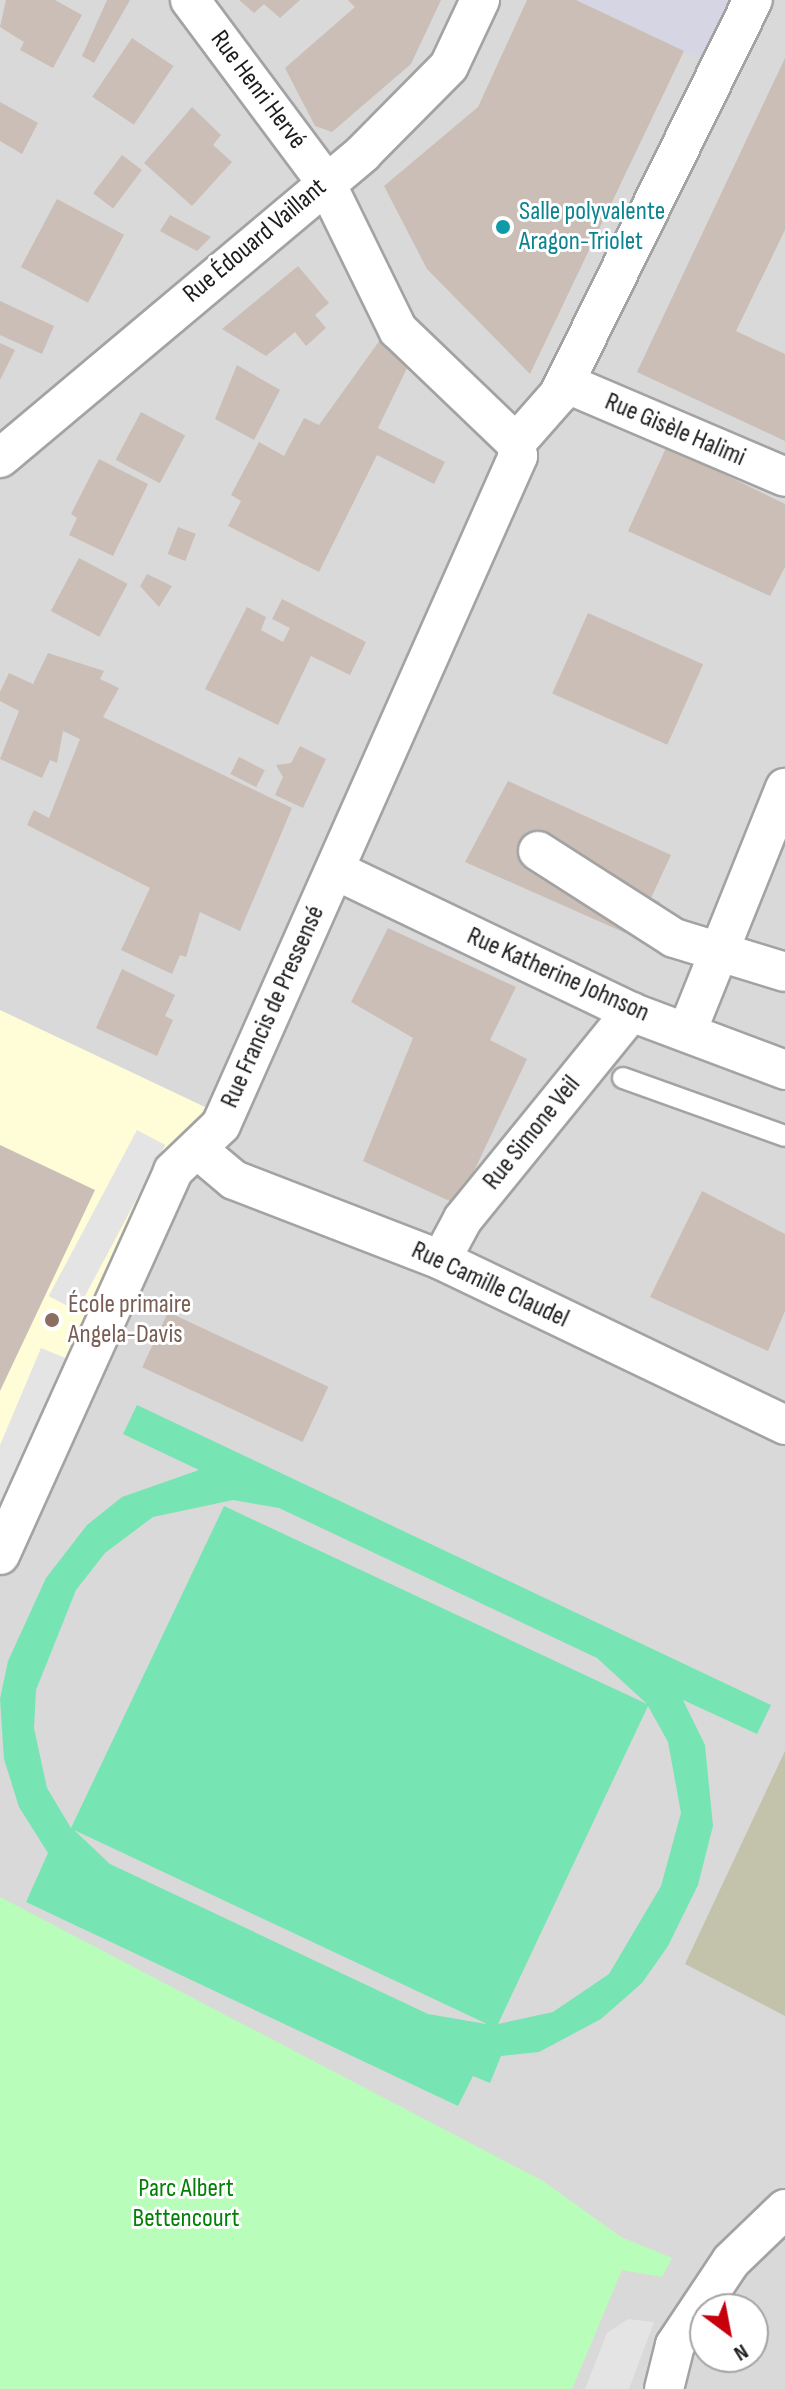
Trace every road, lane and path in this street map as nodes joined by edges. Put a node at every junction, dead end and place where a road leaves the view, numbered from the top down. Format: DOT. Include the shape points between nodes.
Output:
graph roads {
  1 [pos="190,0"];
  2 [pos="480,0"];
  3 [pos="753,0"];
  4 [pos="325,181"];
  5 [pos="565,383"];
  6 [pos="516,443"];
  7 [pos="0,458"];
  8 [pos="785,477"];
  9 [pos="785,788"];
  10 [pos="538,851"];
  11 [pos="335,870"];
  12 [pos="719,952"];
  13 [pos="785,972"];
  14 [pos="631,1012"];
  15 [pos="688,1029"];
  16 [pos="785,1070"];
  17 [pos="623,1078"];
  18 [pos="785,1136"];
  19 [pos="197,1149"];
  20 [pos="441,1260"];
  21 [pos="785,1425"];
  22 [pos="0,1555"];
  23 [pos="785,2209"];
  24 [pos="665,2389"];
  1 -- 4 [label="street, Rue Henri Hervé"];
  2 -- 4 [label="street, Rue Édouard Vaillant" via="449,66 363,153"];
  3 -- 5 [label="street, Rue Francis de Pressensé"];
  4 -- 6 [label="street" via="398,330"];
  4 -- 7 [label="street, Rue Édouard Vaillant"];
  5 -- 6 [label="street, Rue Francis de Pressensé"];
  5 -- 8 [label="street, Rue Gisèle Halimi"];
  6 -- 11 [label="street, Rue Francis de Pressensé" via="518,456"];
  9 -- 12 [label="street"];
  10 -- 12 [label="street" via="627,914"];
  11 -- 14 [label="street, Rue Katherine Johnson"];
  11 -- 19 [label="street, Rue Francis de Pressensé" via="221,1125"];
  12 -- 13 [label="street"];
  12 -- 15 [label="street"];
  14 -- 15 [label="street, Rue Katherine Johnson"];
  14 -- 20 [label="street, Rue Simone Veil" via="463,1219"];
  15 -- 16 [label="street, Rue Katherine Johnson"];
  17 -- 18 [label="lane"];
  19 -- 20 [label="street, Rue Camille Claudel" via="234,1180"];
  19 -- 22 [label="street, Rue Francis de Pressensé" via="173,1171"];
  20 -- 21 [label="street, Rue Camille Claudel"];
  23 -- 24 [label="street" via="731,2261 675,2345"];
}
